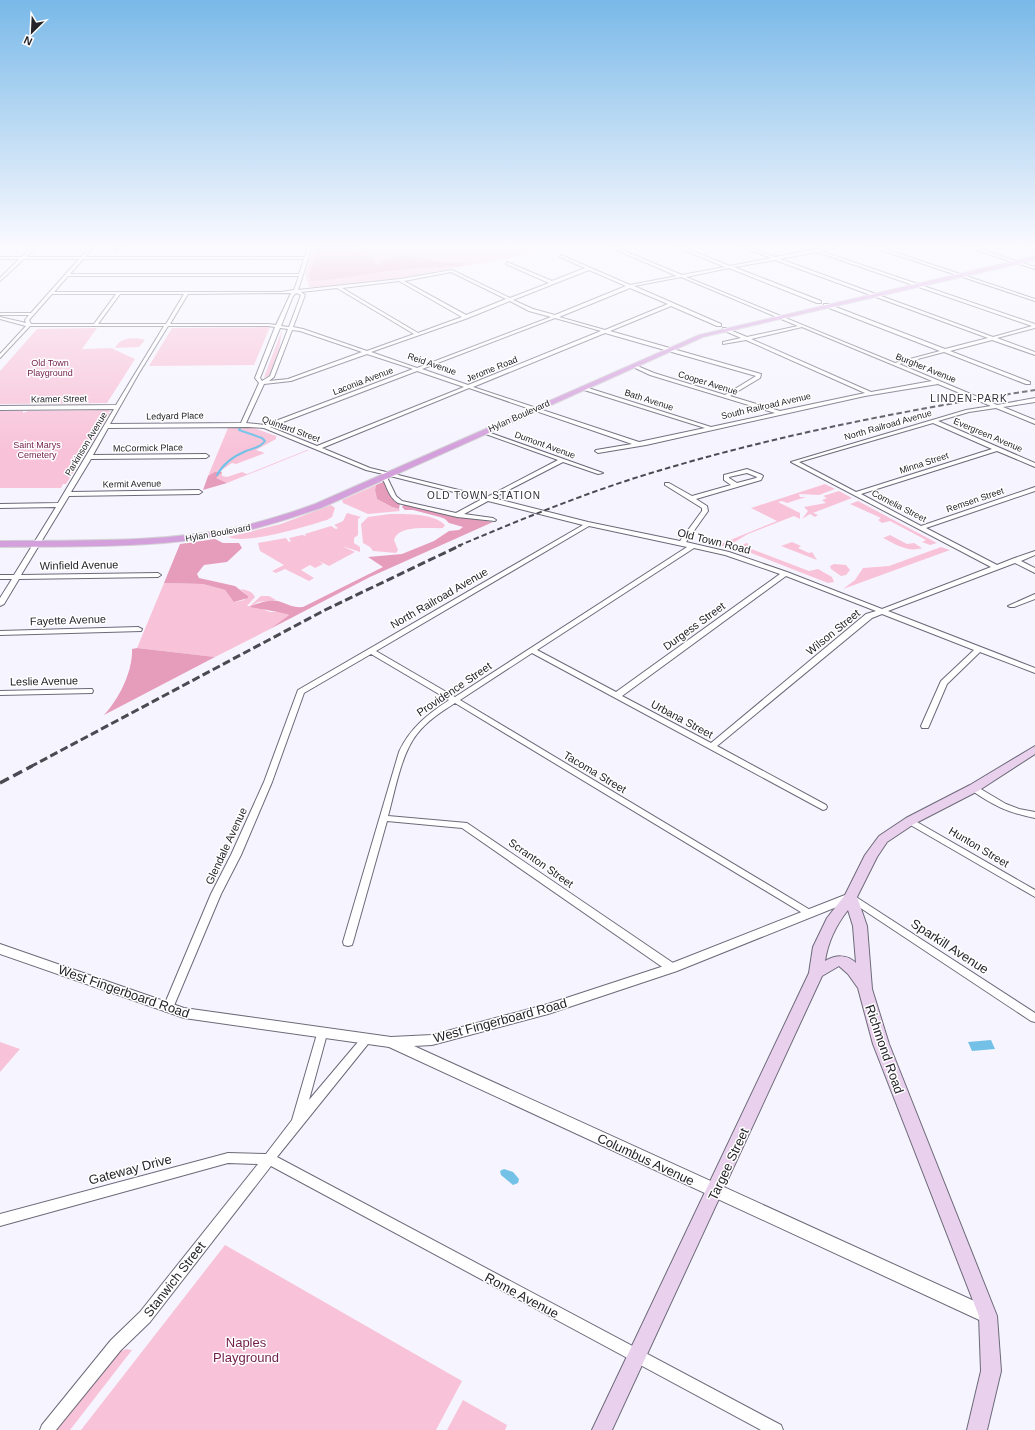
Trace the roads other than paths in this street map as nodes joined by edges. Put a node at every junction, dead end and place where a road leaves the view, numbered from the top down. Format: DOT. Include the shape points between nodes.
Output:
graph roads {
  1 [pos="0,314"];
  2 [pos="32,314"];
  3 [pos="103,314"];
  4 [pos="174,314"];
  5 [pos="284,314"];
  6 [pos="296,314"];
  7 [pos="384,314"];
  8 [pos="460,314"];
  9 [pos="474,314"];
  10 [pos="546,314"];
  11 [pos="561,314"];
  12 [pos="648,314"];
  13 [pos="693,314"];
  14 [pos="768,314"];
  15 [pos="773,314"];
  16 [pos="788,314"];
  17 [pos="849,314"];
  18 [pos="924,314"];
  19 [pos="999,314"];
  20 [pos="555,316"];
  21 [pos="778,316"];
  22 [pos="466,317"];
  23 [pos="0,318"];
  24 [pos="29,325"];
  25 [pos="95,325"];
  26 [pos="167,325"];
  27 [pos="279,326"];
  28 [pos="802,326"];
  29 [pos="1035,326"];
  30 [pos="722,327"];
  31 [pos="290,328"];
  32 [pos="606,331"];
  33 [pos="417,334"];
  34 [pos="747,338"];
  35 [pos="992,338"];
  36 [pos="725,343"];
  37 [pos="661,347"];
  38 [pos="669,349"];
  39 [pos="945,351"];
  40 [pos="368,352"];
  41 [pos="1035,354"];
  42 [pos="0,357"];
  43 [pos="895,364"];
  44 [pos="633,366"];
  45 [pos="417,369"];
  46 [pos="938,382"];
  47 [pos="262,383"];
  48 [pos="1028,383"];
  49 [pos="469,386"];
  50 [pos="583,388"];
  51 [pos="870,393"];
  52 [pos="726,397"];
  53 [pos="1035,400"];
  54 [pos="525,406"];
  55 [pos="996,406"];
  56 [pos="118,407"];
  57 [pos="0,408"];
  58 [pos="535,409"];
  59 [pos="779,412"];
  60 [pos="933,421"];
  61 [pos="1035,422"];
  62 [pos="243,425"];
  63 [pos="108,426"];
  64 [pos="265,427"];
  65 [pos="711,428"];
  66 [pos="484,432"];
  67 [pos="638,444"];
  68 [pos="317,448"];
  69 [pos="997,449"];
  70 [pos="598,451"];
  71 [pos="206,456"];
  72 [pos="89,457"];
  73 [pos="562,460"];
  74 [pos="794,462"];
  75 [pos="1035,465"];
  76 [pos="600,473"];
  77 [pos="383,474"];
  78 [pos="667,484"];
  79 [pos="735,485"];
  80 [pos="1035,489"];
  81 [pos="199,492"];
  82 [pos="66,494"];
  83 [pos="855,494"];
  84 [pos="487,498"];
  85 [pos="692,498"];
  86 [pos="60,505"];
  87 [pos="0,506"];
  88 [pos="457,515"];
  89 [pos="494,520"];
  90 [pos="588,524"];
  91 [pos="920,528"];
  92 [pos="0,537"];
  93 [pos="39,540"];
  94 [pos="682,543"];
  95 [pos="0,544"];
  96 [pos="693,546"];
  97 [pos="1035,553"];
  98 [pos="1014,560"];
  99 [pos="996,567"];
  100 [pos="1035,571"];
  101 [pos="785,573"];
  102 [pos="158,575"];
  103 [pos="0,577"];
  104 [pos="17,577"];
  105 [pos="1035,596"];
  106 [pos="0,604"];
  107 [pos="1012,606"];
  108 [pos="881,611"];
  109 [pos="138,629"];
  110 [pos="0,633"];
  111 [pos="979,649"];
  112 [pos="531,650"];
  113 [pos="370,651"];
  114 [pos="1035,671"];
  115 [pos="89,691"];
  116 [pos="301,692"];
  117 [pos="0,693"];
  118 [pos="616,696"];
  119 [pos="455,700"];
  120 [pos="925,726"];
  121 [pos="711,747"];
  122 [pos="1035,749"];
  123 [pos="974,788"];
  124 [pos="823,807"];
  125 [pos="1035,815"];
  126 [pos="383,818"];
  127 [pos="910,820"];
  128 [pos="1035,894"];
  129 [pos="850,897"];
  130 [pos="809,913"];
  131 [pos="348,942"];
  132 [pos="0,949"];
  133 [pos="672,968"];
  134 [pos="816,973"];
  135 [pos="865,989"];
  136 [pos="168,1008"];
  137 [pos="1033,1019"];
  138 [pos="322,1034"];
  139 [pos="367,1039"];
  140 [pos="391,1042"];
  141 [pos="297,1123"];
  142 [pos="269,1159"];
  143 [pos="715,1191"];
  144 [pos="0,1220"];
  145 [pos="988,1316"];
  146 [pos="637,1356"];
  147 [pos="47,1430"];
  148 [pos="602,1430"];
  149 [pos="776,1430"];
  150 [pos="977,1430"];
  1 -- 2 [label="street"];
  2 -- 24 [label="street" via="27,320"];
  3 -- 25 [label="street"];
  4 -- 26 [label="street, Parkinson Avenue"];
  5 -- 27 [label="street, Quintard Street"];
  6 -- 31 [label="street, Quintard Street"];
  7 -- 33 [label="street"];
  8 -- 22 [label="street"];
  9 -- 22 [label="street"];
  10 -- 20 [label="street"];
  11 -- 20 [label="street, Laconia Avenue"];
  12 -- 32 [label="street, Jerome Road"];
  13 -- 30 [label="street"];
  14 -- 30 [label="main road, Hylan Boulevard"];
  15 -- 21 [label="street, Burgher Avenue"];
  16 -- 21 [label="main road, Hylan Boulevard"];
  17 -- 39 [label="street"];
  18 -- 35 [label="street"];
  19 -- 29 [label="street"];
  20 -- 32 [label="street"];
  20 -- 45 [label="street, Laconia Avenue"];
  21 -- 28 [label="street, Burgher Avenue"];
  21 -- 30 [label="main road, Hylan Boulevard"];
  22 -- 33 [label="street"];
  23 -- 24 [label="street, Reid Avenue"];
  24 -- 25 [label="street, Reid Avenue"];
  24 -- 42 [label="street"];
  25 -- 26 [label="street, Reid Avenue"];
  26 -- 27 [label="street, Reid Avenue"];
  26 -- 56 [label="street, Parkinson Avenue"];
  27 -- 31 [label="street, Reid Avenue"];
  27 -- 47 [label="street, Quintard Street" via="257,378"];
  28 -- 34 [label="street"];
  28 -- 43 [label="street, Burgher Avenue"];
  29 -- 35 [label="street"];
  30 -- 34 [label="street"];
  30 -- 37 [label="main road, Hylan Boulevard"];
  30 -- 38 [label="main road, Hylan Boulevard"];
  31 -- 40 [label="street, Reid Avenue"];
  31 -- 47 [label="street, Quintard Street" via="272,377"];
  32 -- 37 [label="street"];
  32 -- 49 [label="street, Jerome Road"];
  33 -- 40 [label="street"];
  34 -- 36 [label="street"];
  34 -- 51 [label="street"];
  35 -- 39 [label="street"];
  35 -- 41 [label="street"];
  37 -- 38 [label="street"];
  37 -- 54 [label="main road, Hylan Boulevard"];
  38 -- 44 [label="main road, Hylan Boulevard"];
  38 -- 52 [label="street" via="759,375"];
  39 -- 43 [label="street"];
  39 -- 48 [label="street"];
  40 -- 45 [label="street, Reid Avenue"];
  40 -- 47 [label="street" via="285,381"];
  43 -- 46 [label="street, Burgher Avenue"];
  44 -- 50 [label="main road, Hylan Boulevard"];
  44 -- 52 [label="street, Cooper Avenue"];
  45 -- 49 [label="street, Reid Avenue"];
  45 -- 64 [label="street, Laconia Avenue"];
  46 -- 51 [label="street, South Railroad Avenue"];
  46 -- 55 [label="street, Burgher Avenue"];
  47 -- 62 [label="street, Quintard Street"];
  49 -- 54 [label="street, Reid Avenue"];
  49 -- 68 [label="street, Jerome Road"];
  50 -- 58 [label="main road, Hylan Boulevard"];
  50 -- 65 [label="street, Bath Avenue"];
  51 -- 59 [label="street, South Railroad Avenue"];
  52 -- 59 [label="street, Cooper Avenue"];
  53 -- 55 [label="street, North Railroad Avenue"];
  54 -- 58 [label="street, Reid Avenue"];
  54 -- 77 [label="main road, Hylan Boulevard"];
  55 -- 60 [label="street, North Railroad Avenue"];
  55 -- 61 [label="street, Burgher Avenue"];
  56 -- 57 [label="street, Kramer Street"];
  56 -- 63 [label="street, Parkinson Avenue"];
  58 -- 66 [label="main road, Hylan Boulevard"];
  58 -- 67 [label="street, Reid Avenue"];
  59 -- 65 [label="street, South Railroad Avenue"];
  60 -- 69 [label="street, Evergreen Avenue"];
  60 -- 74 [label="street, North Railroad Avenue"];
  62 -- 63 [label="street, Ledyard Place"];
  62 -- 64 [label="street, Quintard Street"];
  63 -- 72 [label="street, Parkinson Avenue"];
  64 -- 68 [label="street, Quintard Street"];
  65 -- 67 [label="street, South Railroad Avenue"];
  66 -- 73 [label="street, Dumont Avenue"];
  66 -- 77 [label="main road, Hylan Boulevard"];
  67 -- 70 [label="street, South Railroad Avenue"];
  68 -- 77 [label="street, Quintard Street"];
  69 -- 75 [label="street, Evergreen Avenue"];
  69 -- 83 [label="street, Minna Street"];
  71 -- 72 [label="street, McCormick Place"];
  72 -- 82 [label="street, Parkinson Avenue"];
  73 -- 76 [label="street, Dumont Avenue"];
  73 -- 84 [label="street"];
  74 -- 83 [label="street, Cornelia Street"];
  77 -- 84 [label="street, Old Town Road"];
  77 -- 88 [label="street" via="396,500"];
  77 -- 93 [label="main road, Hylan Boulevard" via="300,513 229,533 161,541"];
  78 -- 85 [label="street"];
  79 -- 79 [label="street" via="758,479 760,476 747,471 726,476 726,479"];
  79 -- 85 [label="street"];
  80 -- 91 [label="street, Remsen Street"];
  81 -- 82 [label="street, Kermit Avenue"];
  82 -- 86 [label="street, Parkinson Avenue"];
  83 -- 91 [label="street, Cornelia Street"];
  84 -- 88 [label="street"];
  84 -- 90 [label="street, Old Town Road"];
  85 -- 94 [label="street" via="704,506 705,511"];
  86 -- 87 [label="street"];
  86 -- 93 [label="street, Parkinson Avenue"];
  88 -- 89 [label="street"];
  90 -- 94 [label="street, Old Town Road"];
  90 -- 113 [label="street, North Railroad Avenue"];
  91 -- 99 [label="street, Cornelia Street"];
  92 -- 93 [label="main road, Hylan Boulevard"];
  93 -- 95 [label="main road, Hylan Boulevard"];
  93 -- 104 [label="street, Parkinson Avenue"];
  94 -- 96 [label="street, Old Town Road"];
  96 -- 101 [label="street, Old Town Road" via="727,553"];
  96 -- 112 [label="street, Providence Street"];
  97 -- 98 [label="street, Wilson Street"];
  98 -- 99 [label="street, Wilson Street"];
  98 -- 100 [label="street"];
  99 -- 108 [label="street, Wilson Street"];
  101 -- 108 [label="street, Old Town Road"];
  101 -- 118 [label="street, Durgess Street"];
  102 -- 104 [label="street, Winfield Avenue"];
  103 -- 104 [label="street, Winfield Avenue"];
  104 -- 106 [label="street, Parkinson Avenue"];
  105 -- 107 [label="street"];
  108 -- 111 [label="street, Old Town Road"];
  108 -- 121 [label="street, Wilson Street" via="870,616"];
  109 -- 110 [label="street, Fayette Avenue"];
  111 -- 114 [label="street, Old Town Road"];
  111 -- 120 [label="street" via="944,682"];
  112 -- 118 [label="street, Urbana Street"];
  112 -- 119 [label="street, Providence Street"];
  113 -- 116 [label="street, North Railroad Avenue"];
  113 -- 119 [label="street, Tacoma Street"];
  115 -- 117 [label="street, Leslie Avenue"];
  116 -- 136 [label="street, Glendale Avenue" via="268,782 216,894"];
  118 -- 121 [label="street, Urbana Street"];
  119 -- 126 [label="street, Providence Street" via="423,722 409,737"];
  119 -- 130 [label="street, Tacoma Street"];
  121 -- 124 [label="street, Urbana Street"];
  122 -- 123 [label="main road"];
  123 -- 125 [label="street" via="1009,810"];
  123 -- 127 [label="main road"];
  126 -- 131 [label="street, Providence Street"];
  126 -- 133 [label="street, Scranton Street" via="464,825"];
  127 -- 128 [label="street, Hunton Street"];
  127 -- 129 [label="main road" via="883,839 870,855"];
  129 -- 130 [label="street, West Fingerboard Road"];
  129 -- 134 [label="main road, Targee Street" via="835,917 820,947"];
  129 -- 135 [label="main road, Richmond Road" via="860,926"];
  129 -- 137 [label="street, Sparkill Avenue"];
  130 -- 133 [label="street, West Fingerboard Road"];
  132 -- 136 [label="street, West Fingerboard Road"];
  133 -- 140 [label="street, West Fingerboard Road" via="548,1009 432,1040"];
  134 -- 135 [label="main road" via="837,960 844,961 849,964"];
  134 -- 143 [label="main road, Targee Street"];
  135 -- 145 [label="main road, Richmond Road" via="881,1044"];
  136 -- 138 [label="street, West Fingerboard Road"];
  138 -- 139 [label="street, West Fingerboard Road"];
  138 -- 141 [label="street, Stanwich Street"];
  139 -- 140 [label="street, West Fingerboard Road"];
  139 -- 141 [label="street, Stanwich Street"];
  140 -- 143 [label="street, Columbus Avenue"];
  141 -- 142 [label="street, Stanwich Street"];
  142 -- 144 [label="street, Gateway Drive" via="228,1158"];
  142 -- 146 [label="street, Rome Avenue"];
  142 -- 147 [label="street, Stanwich Street" via="145,1317 116,1345"];
  143 -- 145 [label="street, Columbus Avenue"];
  143 -- 146 [label="main road, Targee Street"];
  145 -- 150 [label="main road, Richmond Road" via="991,1371"];
  146 -- 148 [label="main road, Targee Street"];
  146 -- 149 [label="street, Rome Avenue"];
}
